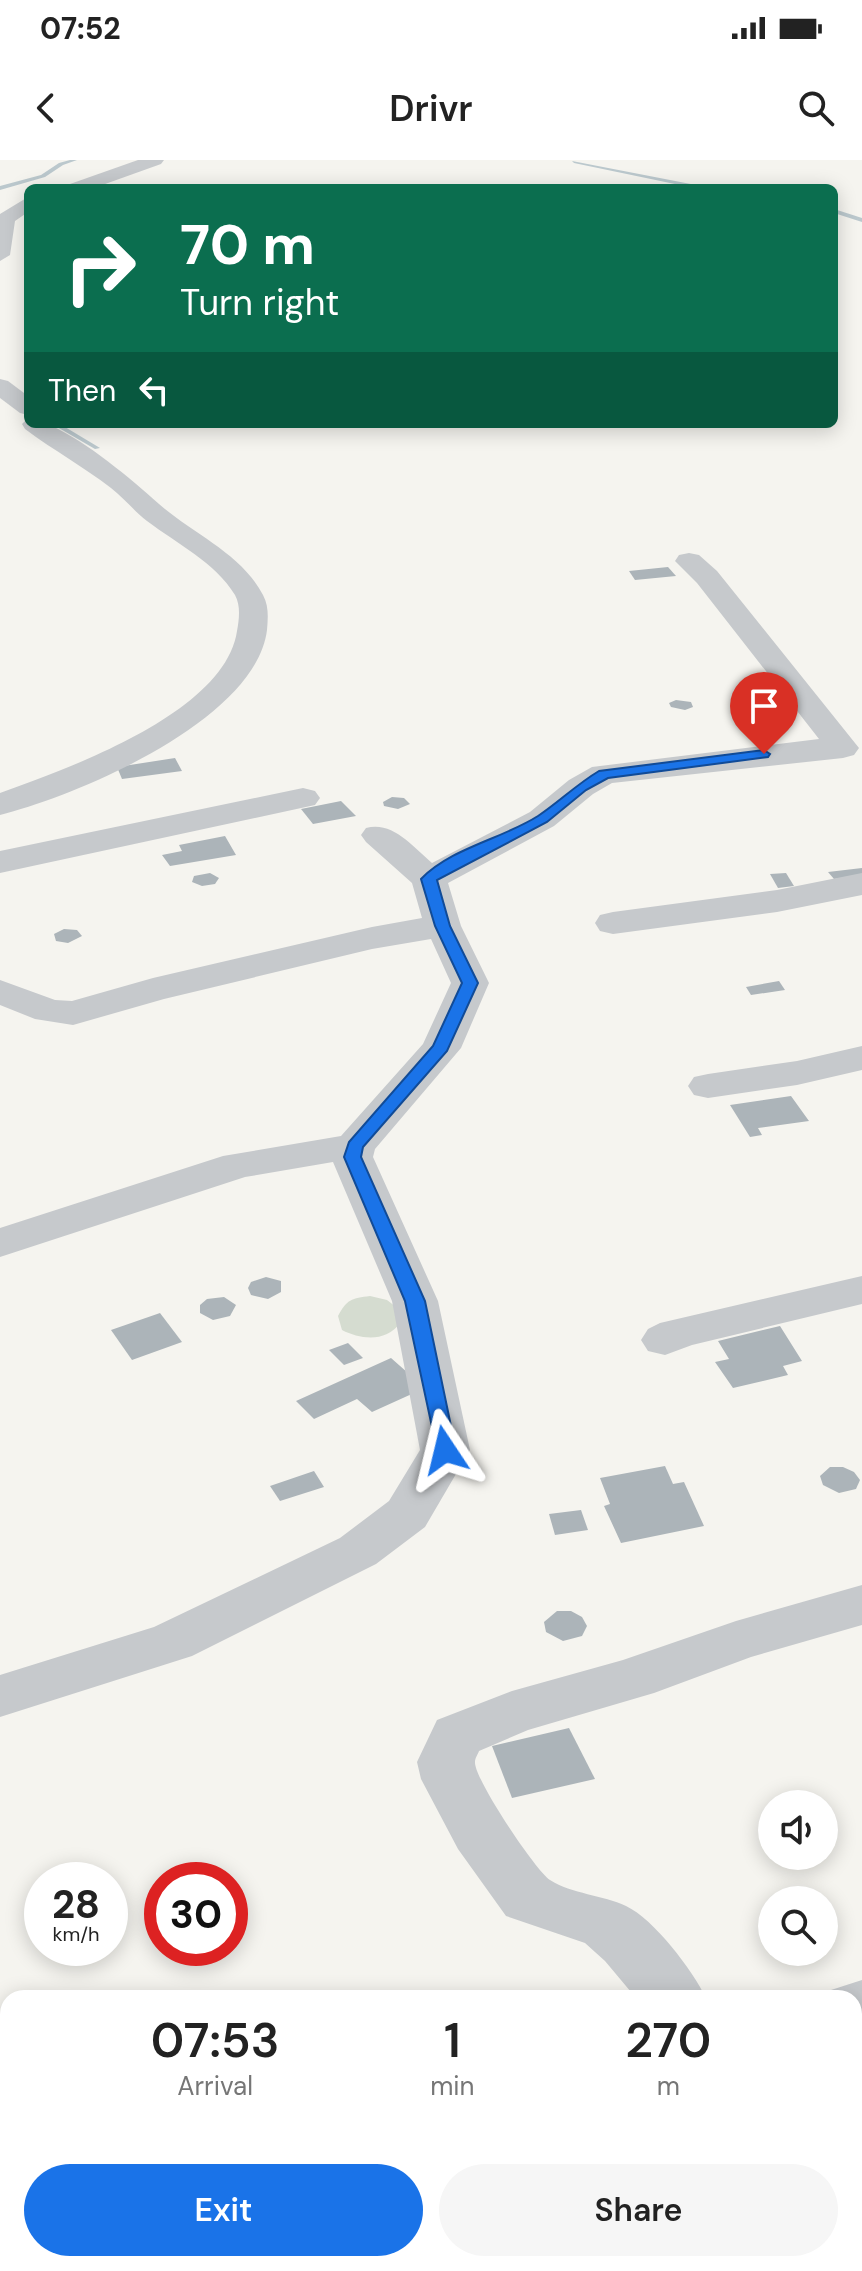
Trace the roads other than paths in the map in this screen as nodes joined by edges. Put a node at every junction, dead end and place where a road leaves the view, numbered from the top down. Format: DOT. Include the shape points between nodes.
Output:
graph roads {
  1 [pos="155,160"];
  2 [pos="88,184"];
  3 [pos="24,206"];
  4 [pos="0,255"];
  5 [pos="0,386"];
  6 [pos="24,405"];
  7 [pos="40,428"];
  8 [pos="689,561"];
  9 [pos="853,754"];
  10 [pos="303,798"];
  11 [pos="0,805"];
  12 [pos="378,835"];
  13 [pos="0,862"];
  14 [pos="429,879"];
  15 [pos="862,884"];
  16 [pos="613,923"];
  17 [pos="443,926"];
  18 [pos="0,992"];
  19 [pos="862,1058"];
  20 [pos="708,1086"];
  21 [pos="355,1146"];
  22 [pos="0,1243"];
  23 [pos="862,1290"];
  24 [pos="665,1340"];
  25 [pos="862,1605"];
  26 [pos="0,1696"];
  27 [pos="667,1990"];
  1 -- 2 [label="street"];
  3 -- 4 [label="street" via="6,219"];
  5 -- 6 [label="street"];
  7 -- 11 [label="street" via="116,479 220,562 251,596 255,628 248,657 218,696 122,755"];
  8 -- 9 [label="street"];
  9 -- 14 [label="street" via="823,748 604,774 542,819"];
  10 -- 13 [label="street"];
  12 -- 14 [label="street"];
  14 -- 17 [label="street"];
  15 -- 16 [label="street"];
  17 -- 18 [label="street" via="356,942 73,1013 49,1011"];
  17 -- 21 [label="street" via="470,983 441,1048"];
  19 -- 20 [label="street"];
  21 -- 22 [label="street" via="238,1165"];
  21 -- 26 [label="street" via="352,1157 415,1301 445,1450 407,1514 358,1551 173,1642"];
  23 -- 24 [label="street"];
  25 -- 27 [label="street" via="512,1713 457,1736 446,1762 450,1779 479,1832 528,1898 607,1925"];
}
